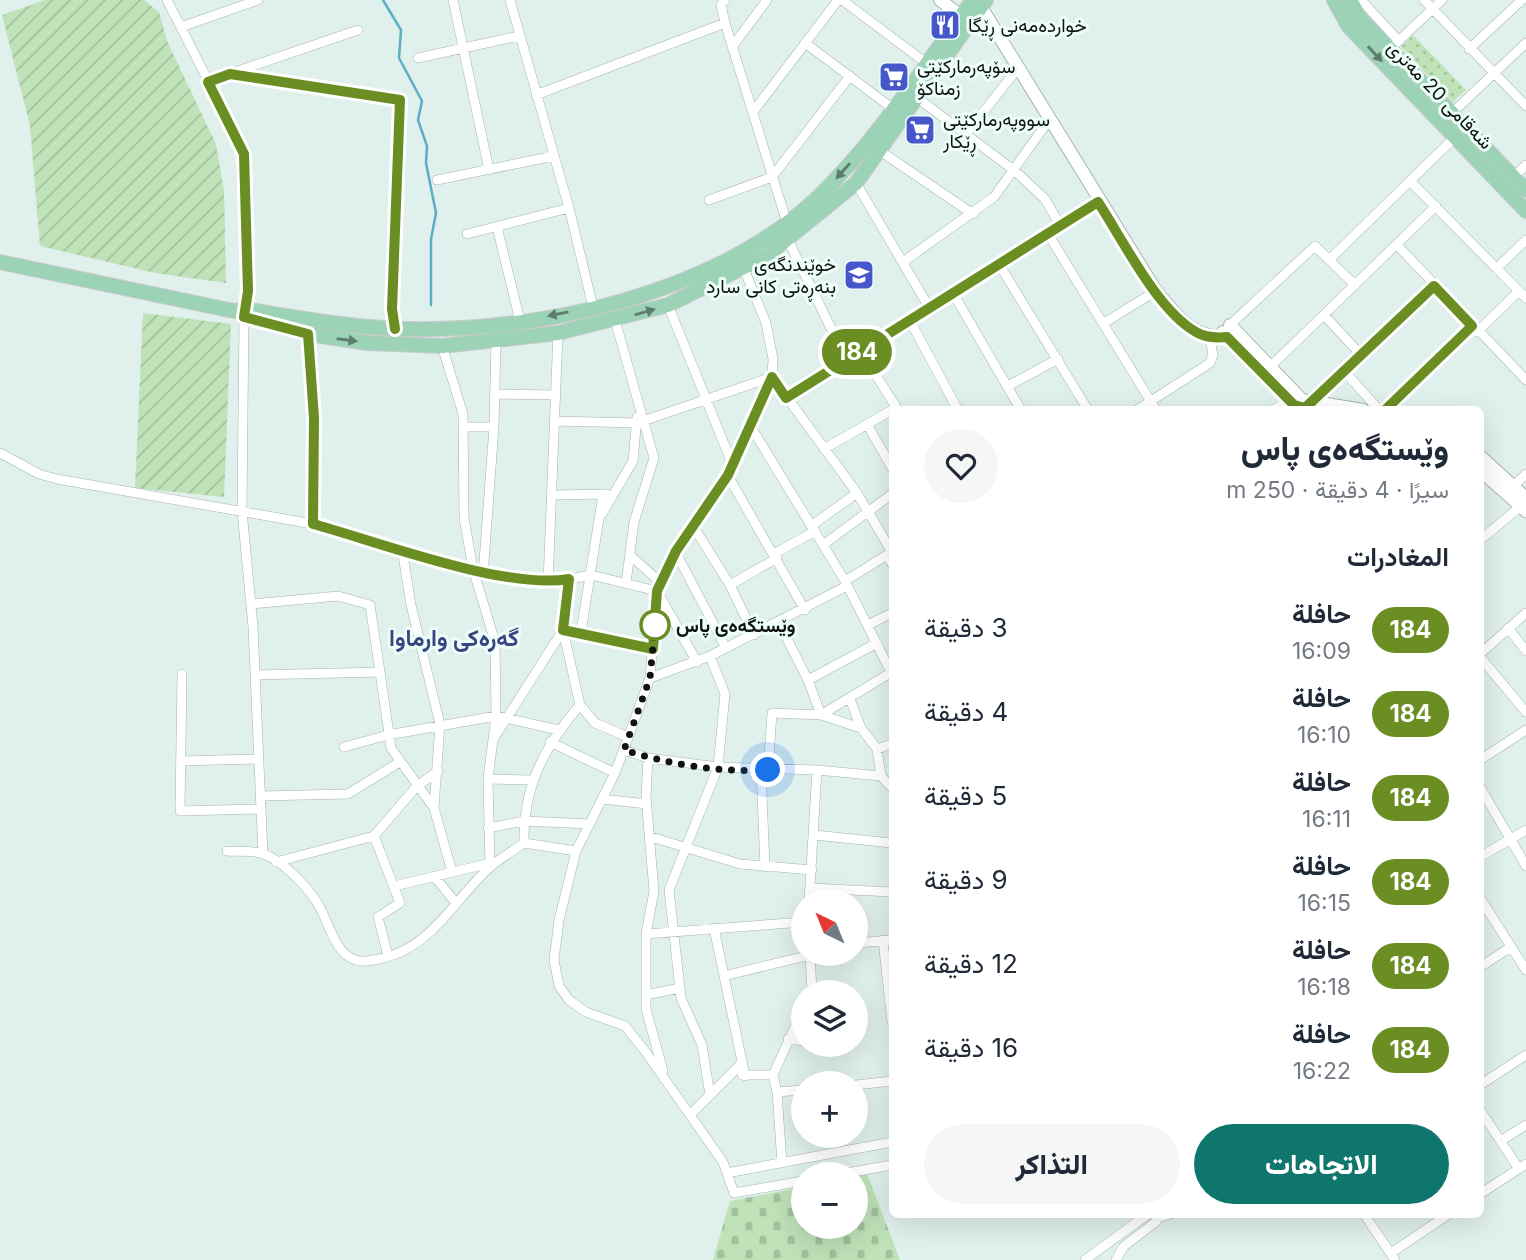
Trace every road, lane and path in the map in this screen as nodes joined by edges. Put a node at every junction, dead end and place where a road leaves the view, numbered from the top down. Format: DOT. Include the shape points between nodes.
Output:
graph roads {
  1 [pos="167,0"];
  2 [pos="258,0"];
  3 [pos="453,0"];
  4 [pos="510,0"];
  5 [pos="725,0"];
  6 [pos="767,0"];
  7 [pos="840,0"];
  8 [pos="940,0"];
  9 [pos="1334,0"];
  10 [pos="1350,0"];
  11 [pos="1361,0"];
  12 [pos="1424,0"];
  13 [pos="1442,0"];
  14 [pos="1522,0"];
  15 [pos="976,2"];
  16 [pos="1432,9"];
  17 [pos="961,16"];
  18 [pos="725,23"];
  19 [pos="181,27"];
  20 [pos="358,30"];
  21 [pos="519,36"];
  22 [pos="805,43"];
  23 [pos="1526,43"];
  24 [pos="1394,45"];
  25 [pos="733,47"];
  26 [pos="462,49"];
  27 [pos="1469,49"];
  28 [pos="418,58"];
  29 [pos="926,63"];
  30 [pos="1018,68"];
  31 [pos="230,74"];
  32 [pos="1494,74"];
  33 [pos="850,76"];
  34 [pos="208,82"];
  35 [pos="536,95"];
  36 [pos="916,97"];
  37 [pos="1526,106"];
  38 [pos="892,108"];
  39 [pos="753,111"];
  40 [pos="1452,113"];
  41 [pos="1049,120"];
  42 [pos="967,133"];
  43 [pos="1454,138"];
  44 [pos="879,145"];
  45 [pos="554,156"];
  46 [pos="1526,165"];
  47 [pos="489,170"];
  48 [pos="1015,171"];
  49 [pos="772,177"];
  50 [pos="1507,177"];
  51 [pos="437,180"];
  52 [pos="1410,182"];
  53 [pos="856,183"];
  54 [pos="1526,190"];
  55 [pos="709,200"];
  56 [pos="1098,202"];
  57 [pos="1436,206"];
  58 [pos="569,208"];
  59 [pos="1526,211"];
  60 [pos="973,215"];
  61 [pos="787,223"];
  62 [pos="497,226"];
  63 [pos="1060,227"];
  64 [pos="467,234"];
  65 [pos="1048,234"];
  66 [pos="788,240"];
  67 [pos="1526,240"];
  68 [pos="1397,244"];
  69 [pos="1330,260"];
  70 [pos="0,262"];
  71 [pos="903,262"];
  72 [pos="1000,265"];
  73 [pos="1497,268"];
  74 [pos="744,270"];
  75 [pos="1355,285"];
  76 [pos="1434,286"];
  77 [pos="1156,291"];
  78 [pos="954,295"];
  79 [pos="1523,295"];
  80 [pos="668,305"];
  81 [pos="593,307"];
  82 [pos="930,309"];
  83 [pos="241,312"];
  84 [pos="1324,315"];
  85 [pos="615,320"];
  86 [pos="520,321"];
  87 [pos="910,321"];
  88 [pos="1104,323"];
  89 [pos="395,329"];
  90 [pos="1475,329"];
  91 [pos="558,333"];
  92 [pos="308,334"];
  93 [pos="1221,335"];
  94 [pos="531,336"];
  95 [pos="502,339"];
  96 [pos="442,346"];
  97 [pos="860,350"];
  98 [pos="1361,355"];
  99 [pos="846,359"];
  100 [pos="1058,359"];
  101 [pos="1270,367"];
  102 [pos="1344,371"];
  103 [pos="772,377"];
  104 [pos="1526,380"];
  105 [pos="1008,386"];
  106 [pos="494,394"];
  107 [pos="555,395"];
  108 [pos="786,398"];
  109 [pos="704,399"];
  110 [pos="1154,405"];
  111 [pos="893,406"];
  112 [pos="956,406"];
  113 [pos="1019,406"];
  114 [pos="1086,406"];
  115 [pos="1281,406"];
  116 [pos="1310,406"];
  117 [pos="1375,406"];
  118 [pos="1389,406"];
  119 [pos="889,412"];
  120 [pos="554,421"];
  121 [pos="640,422"];
  122 [pos="867,424"];
  123 [pos="751,426"];
  124 [pos="466,427"];
  125 [pos="494,427"];
  126 [pos="824,449"];
  127 [pos="0,453"];
  128 [pos="1484,461"];
  129 [pos="889,463"];
  130 [pos="731,471"];
  131 [pos="1484,473"];
  132 [pos="1526,474"];
  133 [pos="1510,490"];
  134 [pos="603,494"];
  135 [pos="613,494"];
  136 [pos="857,494"];
  137 [pos="553,495"];
  138 [pos="889,496"];
  139 [pos="1524,505"];
  140 [pos="242,511"];
  141 [pos="869,513"];
  142 [pos="599,518"];
  143 [pos="313,524"];
  144 [pos="693,526"];
  145 [pos="813,528"];
  146 [pos="1484,537"];
  147 [pos="824,545"];
  148 [pos="402,549"];
  149 [pos="676,551"];
  150 [pos="889,551"];
  151 [pos="889,554"];
  152 [pos="631,556"];
  153 [pos="776,556"];
  154 [pos="473,569"];
  155 [pos="486,572"];
  156 [pos="591,575"];
  157 [pos="569,579"];
  158 [pos="478,581"];
  159 [pos="548,583"];
  160 [pos="626,583"];
  161 [pos="846,583"];
  162 [pos="730,585"];
  163 [pos="659,587"];
  164 [pos="251,604"];
  165 [pos="804,610"];
  166 [pos="1526,613"];
  167 [pos="889,614"];
  168 [pos="779,623"];
  169 [pos="868,625"];
  170 [pos="1508,628"];
  171 [pos="563,630"];
  172 [pos="581,632"];
  173 [pos="754,635"];
  174 [pos="877,643"];
  175 [pos="726,648"];
  176 [pos="653,649"];
  177 [pos="1484,651"];
  178 [pos="1526,651"];
  179 [pos="710,656"];
  180 [pos="1484,660"];
  181 [pos="697,662"];
  182 [pos="889,667"];
  183 [pos="380,672"];
  184 [pos="182,674"];
  185 [pos="255,675"];
  186 [pos="889,675"];
  187 [pos="650,678"];
  188 [pos="808,680"];
  189 [pos="850,699"];
  190 [pos="580,705"];
  191 [pos="1526,712"];
  192 [pos="821,715"];
  193 [pos="496,716"];
  194 [pos="508,716"];
  195 [pos="440,724"];
  196 [pos="861,728"];
  197 [pos="559,730"];
  198 [pos="1526,730"];
  199 [pos="388,734"];
  200 [pos="628,737"];
  201 [pos="493,740"];
  202 [pos="550,742"];
  203 [pos="889,745"];
  204 [pos="344,747"];
  205 [pos="877,749"];
  206 [pos="624,750"];
  207 [pos="1484,757"];
  208 [pos="648,758"];
  209 [pos="259,759"];
  210 [pos="180,761"];
  211 [pos="398,762"];
  212 [pos="718,767"];
  213 [pos="817,769"];
  214 [pos="765,770"];
  215 [pos="438,771"];
  216 [pos="615,773"];
  217 [pos="881,776"];
  218 [pos="488,779"];
  219 [pos="533,780"];
  220 [pos="889,783"];
  221 [pos="419,785"];
  222 [pos="1484,794"];
  223 [pos="260,796"];
  224 [pos="602,799"];
  225 [pos="647,804"];
  226 [pos="434,808"];
  227 [pos="261,809"];
  228 [pos="524,821"];
  229 [pos="590,824"];
  230 [pos="488,828"];
  231 [pos="1526,830"];
  232 [pos="814,835"];
  233 [pos="374,836"];
  234 [pos="651,837"];
  235 [pos="1509,840"];
  236 [pos="524,843"];
  237 [pos="889,843"];
  238 [pos="684,848"];
  239 [pos="227,851"];
  240 [pos="576,851"];
  241 [pos="263,854"];
  242 [pos="1484,855"];
  243 [pos="276,862"];
  244 [pos="492,864"];
  245 [pos="1526,866"];
  246 [pos="765,867"];
  247 [pos="812,870"];
  248 [pos="452,872"];
  249 [pos="434,876"];
  250 [pos="394,886"];
  251 [pos="810,888"];
  252 [pos="669,890"];
  253 [pos="654,891"];
  254 [pos="889,892"];
  255 [pos="456,903"];
  256 [pos="1484,904"];
  257 [pos="791,923"];
  258 [pos="714,928"];
  259 [pos="674,931"];
  260 [pos="646,934"];
  261 [pos="868,943"];
  262 [pos="888,944"];
  263 [pos="1511,947"];
  264 [pos="388,956"];
  265 [pos="791,959"];
  266 [pos="889,964"];
  267 [pos="1484,964"];
  268 [pos="1525,965"];
  269 [pos="724,976"];
  270 [pos="680,988"];
  271 [pos="646,995"];
  272 [pos="791,1034"];
  273 [pos="788,1040"];
  274 [pos="791,1040"];
  275 [pos="1526,1055"];
  276 [pos="738,1067"];
  277 [pos="773,1075"];
  278 [pos="889,1081"];
  279 [pos="667,1082"];
  280 [pos="1484,1082"];
  281 [pos="868,1084"];
  282 [pos="791,1091"];
  283 [pos="777,1092"];
  284 [pos="710,1095"];
  285 [pos="690,1115"];
  286 [pos="1484,1124"];
  287 [pos="1526,1125"];
  288 [pos="1502,1140"];
  289 [pos="889,1143"];
  290 [pos="782,1163"];
  291 [pos="889,1166"];
  292 [pos="1522,1167"];
  293 [pos="868,1169"];
  294 [pos="727,1173"];
  295 [pos="791,1183"];
  296 [pos="1484,1191"];
  297 [pos="1149,1218"];
  298 [pos="1151,1218"];
  299 [pos="1367,1218"];
  300 [pos="1445,1218"];
  301 [pos="1393,1256"];
  302 [pos="1085,1260"];
  303 [pos="1116,1260"];
  1 -- 19 [label="street"];
  2 -- 19 [label="street"];
  3 -- 26 [label="street"];
  4 -- 21 [label="street"];
  5 -- 18 [label="street" via="721,5"];
  6 -- 25 [label="street"];
  7 -- 22 [label="street"];
  7 -- 29 [label="street"];
  8 -- 17 [label="street"];
  9 -- 43 [label="main road, شەقامی 20 مەتری, one-way" via="1349,27"];
  10 -- 24 [label="main road, شەقامی 20 مەتری" via="1361,19"];
  11 -- 24 [label="street"];
  12 -- 16 [label="street"];
  13 -- 16 [label="street"];
  14 -- 27 [label="street"];
  15 -- 17 [label="main road"];
  15 -- 30 [label="street"];
  15 -- 36 [label="main road"];
  16 -- 24 [label="street"];
  16 -- 27 [label="street"];
  17 -- 29 [label="main road"];
  18 -- 25 [label="street"];
  18 -- 35 [label="street"];
  19 -- 34 [label="street"];
  20 -- 31 [label="street"];
  21 -- 26 [label="street"];
  21 -- 35 [label="street"];
  22 -- 33 [label="street"];
  22 -- 39 [label="street"];
  23 -- 32 [label="street"];
  24 -- 40 [label="main road, شەقامی 20 مەتری"];
  25 -- 39 [label="street"];
  26 -- 28 [label="street"];
  26 -- 47 [label="street"];
  27 -- 32 [label="street"];
  29 -- 38 [label="main road"];
  30 -- 41 [label="street"];
  30 -- 42 [label="street"];
  31 -- 34 [label="street"];
  31 -- 89 [label="street" via="400,100"];
  32 -- 37 [label="street"];
  32 -- 40 [label="street"];
  33 -- 38 [label="street"];
  33 -- 49 [label="street"];
  34 -- 83 [label="street" via="244,154 248,278"];
  35 -- 45 [label="street"];
  36 -- 42 [label="street"];
  36 -- 44 [label="main road"];
  38 -- 44 [label="main road"];
  39 -- 49 [label="street"];
  40 -- 50 [label="main road, شەقامی 20 مەتری"];
  41 -- 48 [label="street"];
  41 -- 56 [label="street"];
  42 -- 48 [label="street"];
  43 -- 50 [label="main road, شەقامی 20 مەتری"];
  43 -- 52 [label="street"];
  44 -- 53 [label="main road"];
  44 -- 60 [label="street"];
  44 -- 61 [label="main road, one-way"];
  45 -- 47 [label="street"];
  45 -- 58 [label="street"];
  46 -- 50 [label="street"];
  47 -- 51 [label="street"];
  48 -- 60 [label="street"];
  48 -- 63 [label="street" via="1045,199"];
  49 -- 55 [label="street"];
  49 -- 61 [label="street"];
  50 -- 54 [label="main road, شەقامی 20 مەتری"];
  50 -- 59 [label="main road, شەقامی 20 مەتری"];
  52 -- 57 [label="street"];
  52 -- 69 [label="street"];
  53 -- 66 [label="main road"];
  53 -- 71 [label="street"];
  56 -- 63 [label="street"];
  56 -- 77 [label="street"];
  57 -- 68 [label="street"];
  57 -- 73 [label="street"];
  58 -- 62 [label="street"];
  58 -- 81 [label="street"];
  60 -- 71 [label="street"];
  61 -- 81 [label="main road" via="709,272"];
  62 -- 64 [label="street"];
  62 -- 86 [label="street"];
  63 -- 65 [label="street"];
  65 -- 72 [label="street"];
  65 -- 88 [label="street"];
  66 -- 74 [label="main road"];
  66 -- 99 [label="street"];
  67 -- 73 [label="street"];
  68 -- 75 [label="street"];
  68 -- 76 [label="street"];
  69 -- 75 [label="street"];
  69 -- 93 [label="street" via="1315,246"];
  70 -- 83 [label="main road"];
  71 -- 82 [label="street"];
  72 -- 78 [label="street"];
  72 -- 100 [label="street"];
  73 -- 79 [label="street"];
  74 -- 80 [label="main road"];
  74 -- 103 [label="street" via="766,323"];
  75 -- 84 [label="street"];
  76 -- 90 [label="street"];
  76 -- 98 [label="street"];
  77 -- 88 [label="street"];
  77 -- 93 [label="street" via="1198,334"];
  78 -- 82 [label="street"];
  78 -- 105 [label="street"];
  79 -- 90 [label="street"];
  85 -- 80 [label="main road, one-way"];
  80 -- 109 [label="street"];
  81 -- 86 [label="main road, one-way"];
  82 -- 87 [label="street"];
  83 -- 89 [label="main road"];
  83 -- 92 [label="main road"];
  83 -- 140 [label="street"];
  84 -- 98 [label="street"];
  84 -- 101 [label="street"];
  85 -- 91 [label="main road"];
  85 -- 121 [label="street"];
  86 -- 89 [label="main road"];
  86 -- 94 [label="main road"];
  86 -- 95 [label="main road"];
  87 -- 97 [label="street"];
  87 -- 112 [label="street"];
  88 -- 110 [label="street"];
  90 -- 104 [label="street"];
  90 -- 118 [label="street"];
  91 -- 94 [label="main road"];
  91 -- 107 [label="street"];
  92 -- 96 [label="main road, one-way" via="368,343"];
  92 -- 143 [label="street" via="314,418"];
  93 -- 101 [label="street"];
  93 -- 110 [label="street" via="1210,363"];
  93 -- 115 [label="street"];
  94 -- 95 [label="main road"];
  95 -- 96 [label="main road"];
  95 -- 106 [label="street"];
  96 -- 124 [label="street"];
  97 -- 99 [label="street"];
  97 -- 111 [label="street"];
  98 -- 102 [label="street"];
  99 -- 108 [label="street"];
  100 -- 105 [label="street"];
  100 -- 114 [label="street"];
  101 -- 116 [label="street"];
  102 -- 116 [label="street"];
  102 -- 117 [label="street"];
  103 -- 108 [label="street"];
  103 -- 109 [label="street"];
  103 -- 123 [label="street"];
  105 -- 113 [label="street"];
  106 -- 107 [label="street"];
  106 -- 125 [label="street"];
  107 -- 120 [label="street"];
  108 -- 126 [label="street"];
  109 -- 121 [label="street"];
  109 -- 130 [label="street"];
  115 -- 116 [label="street"];
  119 -- 122 [label="street"];
  120 -- 121 [label="street"];
  120 -- 137 [label="street"];
  121 -- 135 [label="street" via="634,458"];
  121 -- 152 [label="street" via="652,447 653,463 634,522"];
  122 -- 126 [label="street"];
  122 -- 129 [label="street"];
  123 -- 130 [label="street"];
  123 -- 145 [label="street"];
  124 -- 125 [label="street"];
  124 -- 154 [label="street" via="464,518"];
  125 -- 155 [label="street"];
  126 -- 136 [label="street"];
  127 -- 140 [label="street" via="57,479"];
  128 -- 133 [label="street"];
  130 -- 144 [label="street"];
  130 -- 153 [label="street"];
  131 -- 133 [label="street"];
  132 -- 133 [label="street"];
  133 -- 139 [label="street"];
  134 -- 135 [label="street"];
  134 -- 137 [label="street"];
  134 -- 142 [label="street"];
  135 -- 142 [label="street"];
  136 -- 141 [label="street"];
  136 -- 145 [label="street"];
  137 -- 159 [label="street"];
  138 -- 141 [label="street"];
  139 -- 146 [label="street"];
  140 -- 143 [label="street"];
  140 -- 164 [label="street"];
  141 -- 147 [label="street"];
  141 -- 150 [label="street"];
  142 -- 156 [label="street"];
  143 -- 148 [label="street"];
  144 -- 149 [label="street"];
  144 -- 162 [label="street"];
  145 -- 147 [label="street"];
  145 -- 153 [label="street"];
  147 -- 161 [label="street"];
  148 -- 154 [label="street"];
  148 -- 195 [label="street"];
  149 -- 163 [label="street"];
  149 -- 175 [label="street"];
  151 -- 161 [label="street"];
  152 -- 160 [label="street"];
  152 -- 163 [label="street"];
  153 -- 162 [label="street"];
  153 -- 165 [label="street"];
  154 -- 155 [label="street"];
  154 -- 158 [label="street"];
  155 -- 158 [label="street"];
  155 -- 159 [label="street"];
  156 -- 157 [label="street"];
  156 -- 160 [label="street"];
  156 -- 172 [label="street"];
  157 -- 159 [label="street"];
  157 -- 171 [label="street"];
  158 -- 193 [label="street" via="495,642"];
  160 -- 163 [label="street"];
  161 -- 165 [label="street"];
  161 -- 169 [label="street"];
  162 -- 173 [label="street"];
  163 -- 176 [label="street"];
  163 -- 181 [label="street"];
  164 -- 183 [label="street" via="338,596 370,605"];
  164 -- 185 [label="street"];
  165 -- 168 [label="street"];
  166 -- 170 [label="street"];
  167 -- 169 [label="street"];
  168 -- 173 [label="street"];
  168 -- 188 [label="street"];
  169 -- 174 [label="street"];
  170 -- 177 [label="street"];
  170 -- 178 [label="street"];
  171 -- 172 [label="street"];
  171 -- 190 [label="street"];
  171 -- 194 [label="street"];
  172 -- 176 [label="street"];
  173 -- 175 [label="street"];
  174 -- 182 [label="street"];
  174 -- 188 [label="street"];
  175 -- 179 [label="street"];
  176 -- 187 [label="street"];
  179 -- 181 [label="street"];
  179 -- 212 [label="street" via="725,694"];
  180 -- 191 [label="street"];
  181 -- 187 [label="street"];
  183 -- 185 [label="street"];
  183 -- 199 [label="street"];
  184 -- 210 [label="street"];
  185 -- 209 [label="street"];
  186 -- 189 [label="street"];
  187 -- 200 [label="street"];
  188 -- 192 [label="street"];
  189 -- 192 [label="street"];
  189 -- 196 [label="street"];
  190 -- 197 [label="street"];
  190 -- 200 [label="street" via="596,723"];
  192 -- 196 [label="street"];
  192 -- 214 [label="street" via="772,713"];
  193 -- 194 [label="street"];
  193 -- 195 [label="street"];
  193 -- 201 [label="street"];
  194 -- 197 [label="street"];
  194 -- 201 [label="street"];
  195 -- 199 [label="street"];
  195 -- 215 [label="street"];
  196 -- 205 [label="street"];
  197 -- 202 [label="street"];
  198 -- 207 [label="street"];
  199 -- 204 [label="street"];
  199 -- 211 [label="street"];
  200 -- 206 [label="street"];
  201 -- 218 [label="street"];
  202 -- 216 [label="street"];
  202 -- 219 [label="street"];
  203 -- 205 [label="street"];
  205 -- 217 [label="street"];
  206 -- 208 [label="street"];
  206 -- 216 [label="street"];
  208 -- 212 [label="street"];
  208 -- 225 [label="street"];
  209 -- 210 [label="street"];
  209 -- 223 [label="street"];
  210 -- 227 [label="street" via="180,811"];
  211 -- 221 [label="street"];
  211 -- 223 [label="street" via="348,794"];
  212 -- 214 [label="street"];
  212 -- 238 [label="street"];
  213 -- 214 [label="street"];
  213 -- 217 [label="street"];
  213 -- 232 [label="street"];
  214 -- 246 [label="street"];
  215 -- 221 [label="street"];
  215 -- 226 [label="street"];
  216 -- 224 [label="street"];
  217 -- 220 [label="street"];
  218 -- 219 [label="street"];
  218 -- 230 [label="street"];
  219 -- 228 [label="street"];
  221 -- 226 [label="street"];
  221 -- 233 [label="street"];
  222 -- 235 [label="street"];
  223 -- 227 [label="street"];
  224 -- 225 [label="street"];
  224 -- 229 [label="street"];
  225 -- 234 [label="street"];
  226 -- 248 [label="street"];
  227 -- 241 [label="street"];
  228 -- 229 [label="street"];
  228 -- 230 [label="street"];
  228 -- 236 [label="street"];
  229 -- 240 [label="street"];
  230 -- 244 [label="street"];
  231 -- 235 [label="street"];
  232 -- 237 [label="street"];
  232 -- 247 [label="street"];
  233 -- 243 [label="street"];
  233 -- 250 [label="street"];
  234 -- 238 [label="street"];
  234 -- 253 [label="street"];
  235 -- 242 [label="street"];
  235 -- 245 [label="street"];
  236 -- 240 [label="street"];
  236 -- 244 [label="street"];
  238 -- 246 [label="street"];
  238 -- 252 [label="street"];
  239 -- 241 [label="street"];
  240 -- 279 [label="street" via="554,948 559,986 576,1006 625,1026"];
  241 -- 243 [label="street"];
  243 -- 264 [label="street" via="319,905 332,936 348,956 361,961"];
  244 -- 248 [label="street"];
  244 -- 255 [label="street"];
  246 -- 247 [label="street"];
  247 -- 251 [label="street"];
  248 -- 249 [label="street"];
  249 -- 250 [label="street"];
  249 -- 255 [label="street"];
  250 -- 264 [label="street" via="400,903 379,917"];
  251 -- 254 [label="street"];
  252 -- 253 [label="street"];
  252 -- 259 [label="street"];
  253 -- 260 [label="street"];
  255 -- 264 [label="street" via="427,937"];
  256 -- 263 [label="street"];
  257 -- 258 [label="street"];
  258 -- 259 [label="street"];
  258 -- 269 [label="street"];
  259 -- 260 [label="street"];
  259 -- 270 [label="street"];
  260 -- 271 [label="street"];
  261 -- 262 [label="street"];
  262 -- 266 [label="street"];
  263 -- 267 [label="street"];
  263 -- 268 [label="street"];
  265 -- 269 [label="street"];
  269 -- 276 [label="street"];
  270 -- 271 [label="street"];
  270 -- 284 [label="street" via="702,1045"];
  271 -- 279 [label="street"];
  272 -- 273 [label="street"];
  273 -- 274 [label="street"];
  273 -- 277 [label="street"];
  275 -- 280 [label="street"];
  276 -- 277 [label="street" via="745,1076"];
  276 -- 284 [label="street"];
  277 -- 283 [label="street"];
  278 -- 281 [label="street"];
  279 -- 285 [label="street"];
  282 -- 283 [label="street"];
  283 -- 290 [label="street"];
  284 -- 285 [label="street"];
  285 -- 294 [label="street"];
  286 -- 288 [label="street"];
  287 -- 288 [label="street"];
  288 -- 292 [label="street"];
  289 -- 290 [label="street"];
  290 -- 294 [label="street"];
  291 -- 293 [label="street"];
  292 -- 296 [label="street"];
  294 -- 295 [label="street" via="734,1193"];
  297 -- 302 [label="street"];
  298 -- 303 [label="street" via="1118,1252"];
  299 -- 301 [label="street"];
  300 -- 301 [label="street"];
}
